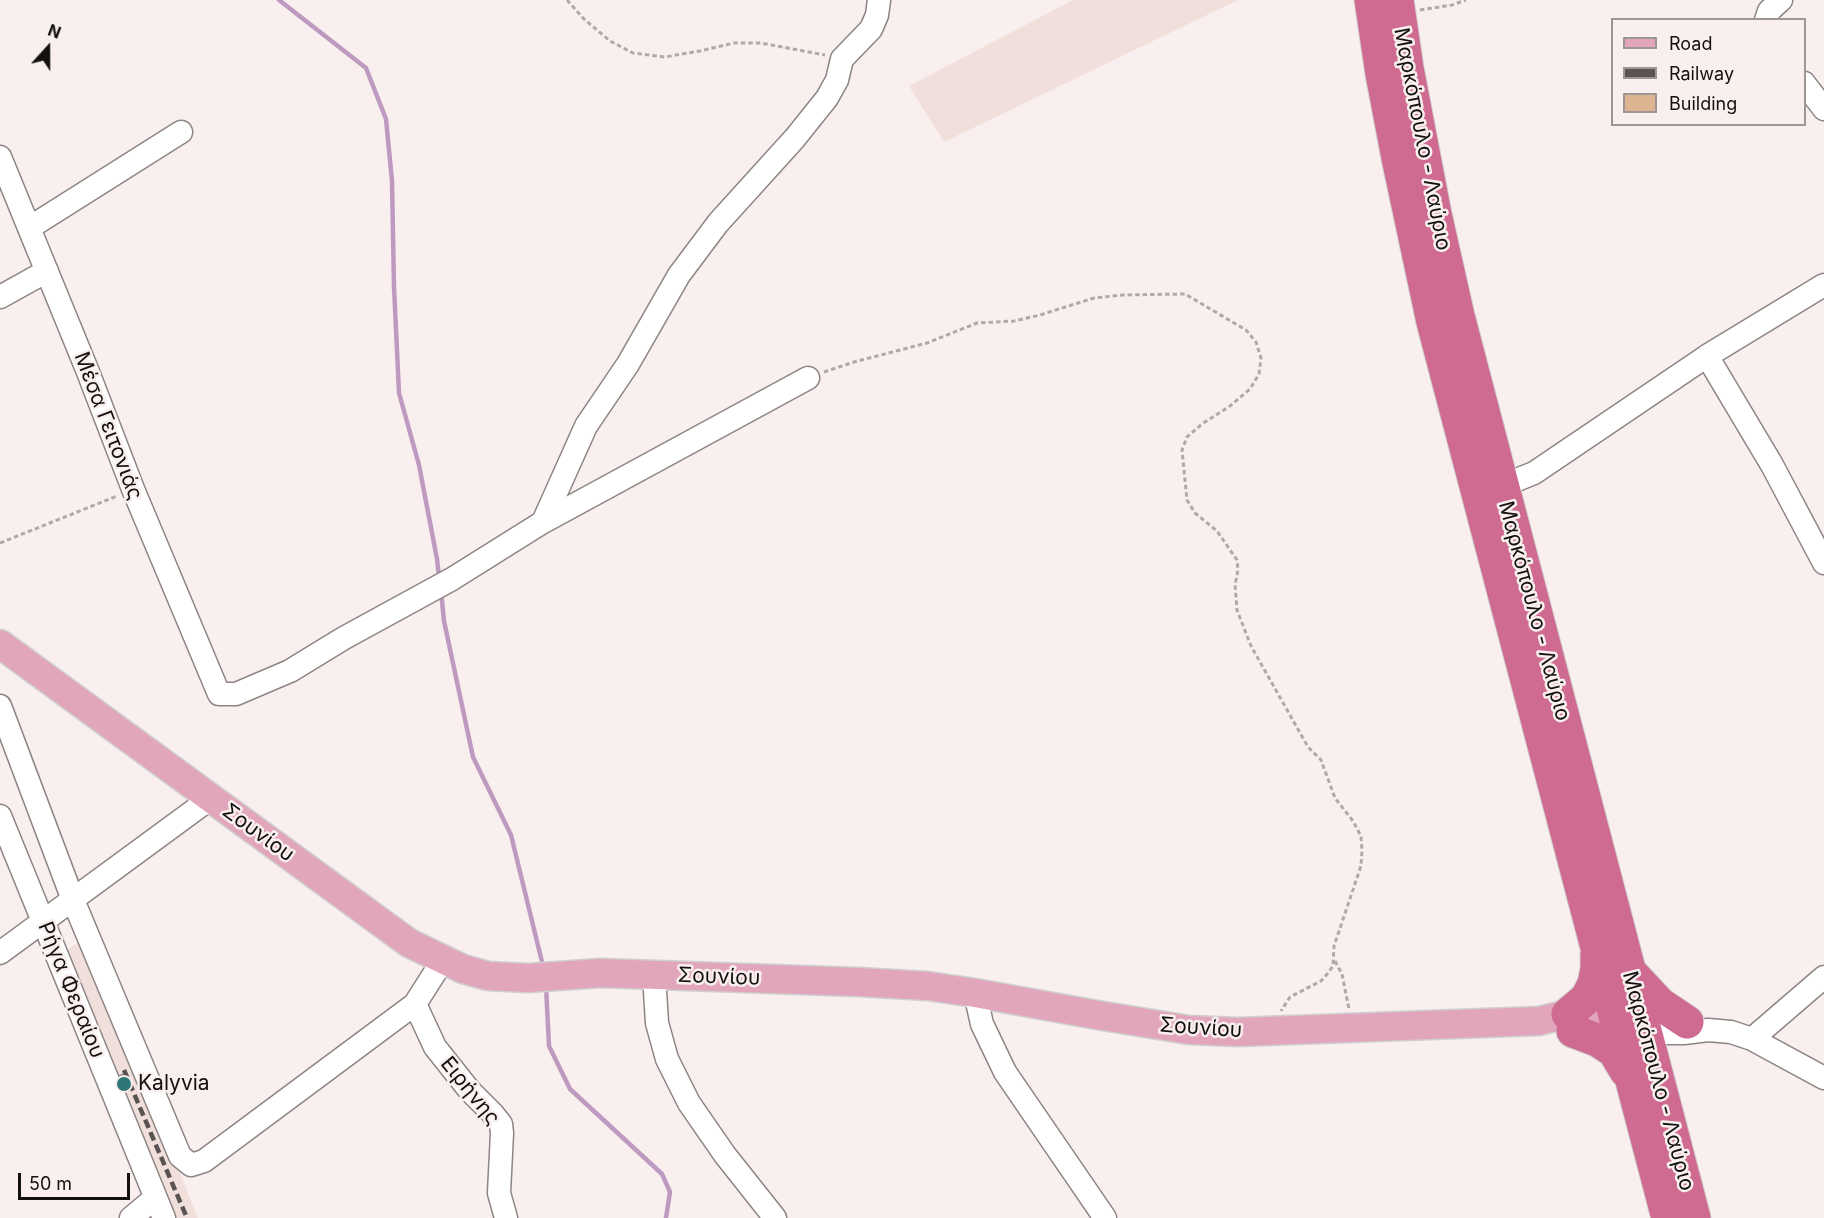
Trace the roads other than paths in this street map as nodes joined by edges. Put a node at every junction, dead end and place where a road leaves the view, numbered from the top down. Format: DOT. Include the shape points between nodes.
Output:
graph roads {
  1 [pos="879,0"];
  2 [pos="1371,0"];
  3 [pos="1781,0"];
  4 [pos="1399,13"];
  5 [pos="1767,18"];
  6 [pos="1806,86"];
  7 [pos="1824,109"];
  8 [pos="181,132"];
  9 [pos="0,157"];
  10 [pos="29,228"];
  11 [pos="47,271"];
  12 [pos="1824,285"];
  13 [pos="0,297"];
  14 [pos="1707,356"];
  15 [pos="808,378"];
  16 [pos="1502,486"];
  17 [pos="543,522"];
  18 [pos="1824,563"];
  19 [pos="0,644"];
  20 [pos="0,706"];
  21 [pos="211,798"];
  22 [pos="0,816"];
  23 [pos="73,900"];
  24 [pos="43,922"];
  25 [pos="1597,950"];
  26 [pos="0,953"];
  27 [pos="443,960"];
  28 [pos="1629,971"];
  29 [pos="654,975"];
  30 [pos="1824,977"];
  31 [pos="975,993"];
  32 [pos="415,1004"];
  33 [pos="1560,1022"];
  34 [pos="1630,1023"];
  35 [pos="1693,1028"];
  36 [pos="1752,1039"];
  37 [pos="1824,1078"];
  38 [pos="1646,1079"];
  39 [pos="160,1208"];
  40 [pos="131,1218"];
  41 [pos="506,1218"];
  42 [pos="775,1218"];
  43 [pos="1105,1218"];
  44 [pos="1668,1218"];
  45 [pos="1694,1218"];
  1 -- 17 [label="street" via="871,29 842,59 827,98 718,223 679,275 628,364 586,426"];
  2 -- 25 [label="highway, Μαρκόπουλο - Λαύριο" via="1398,158 1433,322"];
  3 -- 5 [label="street"];
  4 -- 16 [label="highway, Μαρκόπουλο - Λαύριο" via="1435,214"];
  6 -- 7 [label="street"];
  8 -- 10 [label="street"];
  9 -- 10 [label="street, Μέσα Γειτονιάς"];
  10 -- 11 [label="street, Μέσα Γειτονιάς"];
  11 -- 13 [label="street"];
  11 -- 17 [label="street, Μέσα Γειτονιάς" via="219,693 236,694 290,670 444,584"];
  12 -- 14 [label="street"];
  14 -- 16 [label="street" via="1534,473"];
  14 -- 18 [label="street"];
  15 -- 17 [label="street"];
  16 -- 28 [label="highway, Μαρκόπουλο - Λαύριο"];
  19 -- 21 [label="main road, Σουνίου"];
  20 -- 23 [label="street, Ρήγα Φεραίου"];
  21 -- 23 [label="street"];
  21 -- 27 [label="main road, Σουνίου" via="409,943"];
  22 -- 24 [label="street, Ρήγα Φεραίου"];
  23 -- 24 [label="street"];
  23 -- 32 [label="street, Ρήγα Φεραίου" via="180,1156 191,1165 204,1161"];
  24 -- 26 [label="street"];
  24 -- 39 [label="street, Ρήγα Φεραίου"];
  25 -- 33 [label="highway" via="1594,984 1587,998"];
  25 -- 34 [label="highway, Μαρκόπουλο - Λαύριο"];
  27 -- 29 [label="main road, Σουνίου" via="488,976"];
  27 -- 32 [label="street"];
  28 -- 34 [label="highway, Μαρκόπουλο - Λαύριο"];
  28 -- 35 [label="highway" via="1660,1004"];
  29 -- 31 [label="main road, Σουνίου" via="858,982"];
  29 -- 42 [label="street" via="657,1023 667,1059 689,1103"];
  30 -- 36 [label="street"];
  31 -- 33 [label="main road, Σουνίου" via="1189,1030"];
  31 -- 43 [label="street" via="982,1024 1005,1072"];
  32 -- 41 [label="street, Ειρήνης" via="435,1047 501,1124 499,1193"];
  33 -- 34 [label="main road, Σουνίου"];
  33 -- 38 [label="highway" via="1614,1051"];
  34 -- 35 [label="street"];
  34 -- 38 [label="highway, Μαρκόπουλο - Λαύριο"];
  35 -- 36 [label="street" via="1731,1032"];
  35 -- 38 [label="highway" via="1672,1045"];
  36 -- 37 [label="street"];
  38 -- 44 [label="highway, Μαρκόπουλο - Λαύριο"];
  38 -- 45 [label="highway, Μαρκόπουλο - Λαύριο"];
  39 -- 40 [label="street"];
}
